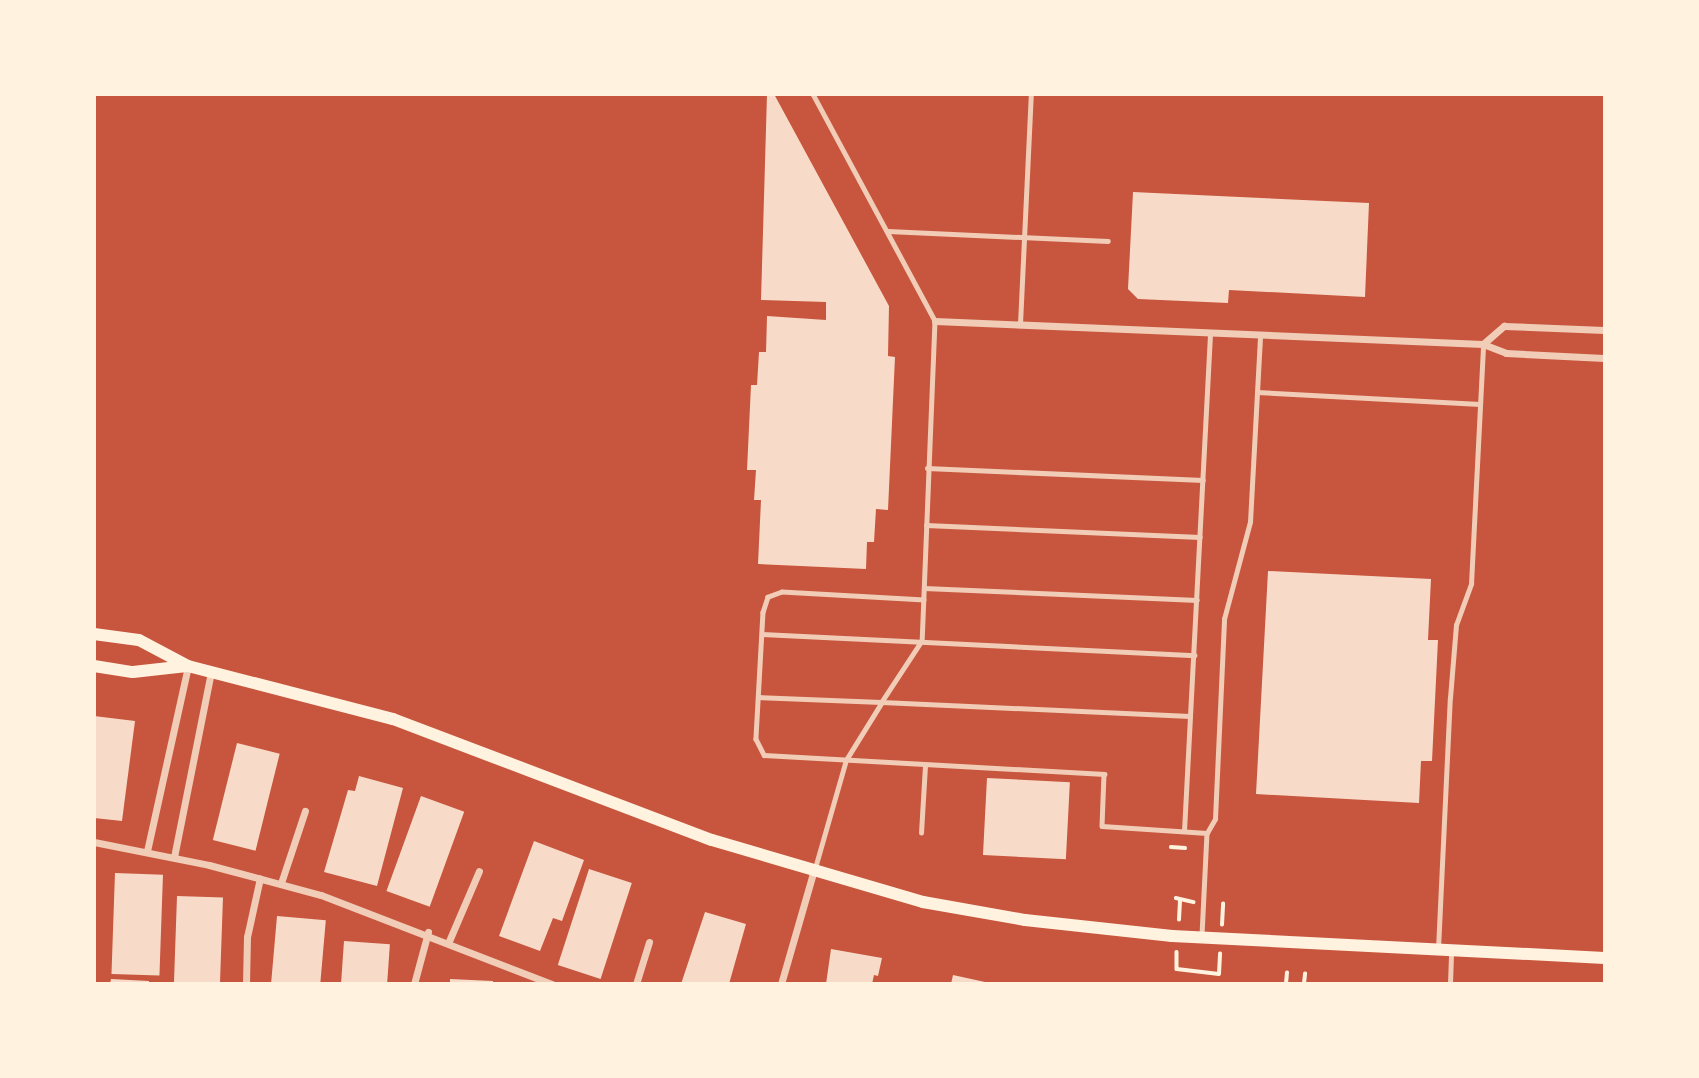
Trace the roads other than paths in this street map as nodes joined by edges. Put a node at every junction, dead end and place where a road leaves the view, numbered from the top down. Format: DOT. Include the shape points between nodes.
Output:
graph roads {
  1 [pos="813,94"];
  2 [pos="1031,94"];
  3 [pos="887,231"];
  4 [pos="1024,234"];
  5 [pos="1108,241"];
  6 [pos="935,321"];
  7 [pos="1020,325"];
  8 [pos="1605,330"];
  9 [pos="1210,335"];
  10 [pos="1260,337"];
  11 [pos="1483,344"];
  12 [pos="1605,358"];
  13 [pos="1257,392"];
  14 [pos="1480,404"];
  15 [pos="927,468"];
  16 [pos="1203,480"];
  17 [pos="926,525"];
  18 [pos="1200,537"];
  19 [pos="924,588"];
  20 [pos="924,600"];
  21 [pos="1197,600"];
  22 [pos="94,634"];
  23 [pos="762,634"];
  24 [pos="922,641"];
  25 [pos="1194,655"];
  26 [pos="94,666"];
  27 [pos="188,666"];
  28 [pos="211,671"];
  29 [pos="758,696"];
  30 [pos="881,702"];
  31 [pos="1190,716"];
  32 [pos="846,760"];
  33 [pos="925,765"];
  34 [pos="305,811"];
  35 [pos="1184,831"];
  36 [pos="921,832"];
  37 [pos="1207,833"];
  38 [pos="94,842"];
  39 [pos="147,851"];
  40 [pos="174,857"];
  41 [pos="479,871"];
  42 [pos="813,873"];
  43 [pos="260,878"];
  44 [pos="281,883"];
  45 [pos="428,932"];
  46 [pos="1202,938"];
  47 [pos="449,941"];
  48 [pos="649,942"];
  49 [pos="1445,950"];
  50 [pos="1605,958"];
  51 [pos="246,984"];
  52 [pos="414,984"];
  53 [pos="552,984"];
  54 [pos="636,984"];
  55 [pos="781,984"];
  56 [pos="1450,984"];
  1 -- 3 [label="lane"];
  2 -- 4 [label="lane"];
  3 -- 4 [label="lane"];
  3 -- 6 [label="lane"];
  4 -- 5 [label="lane"];
  4 -- 7 [label="lane"];
  6 -- 7 [label="street"];
  6 -- 15 [label="lane"];
  7 -- 9 [label="street"];
  8 -- 11 [label="street" via="1504,326"];
  9 -- 10 [label="street"];
  9 -- 16 [label="lane"];
  10 -- 11 [label="street"];
  10 -- 13 [label="lane"];
  11 -- 12 [label="street" via="1506,353"];
  11 -- 14 [label="lane"];
  13 -- 14 [label="lane"];
  13 -- 37 [label="lane" via="1250,522 1224,619 1215,819"];
  14 -- 49 [label="lane" via="1471,584 1456,625"];
  15 -- 16 [label="lane"];
  15 -- 17 [label="lane"];
  16 -- 18 [label="lane"];
  17 -- 18 [label="lane"];
  17 -- 19 [label="lane"];
  18 -- 21 [label="lane"];
  19 -- 20 [label="lane"];
  19 -- 21 [label="lane"];
  20 -- 23 [label="lane" via="782,592 768,597"];
  20 -- 24 [label="lane"];
  21 -- 25 [label="lane"];
  22 -- 27 [label="main road" via="139,640"];
  23 -- 24 [label="lane"];
  23 -- 29 [label="lane"];
  24 -- 25 [label="lane"];
  24 -- 30 [label="lane"];
  25 -- 31 [label="lane"];
  26 -- 27 [label="main road" via="133,672"];
  27 -- 28 [label="main road"];
  27 -- 39 [label="street"];
  28 -- 40 [label="street"];
  28 -- 42 [label="main road" via="393,719 712,840"];
  29 -- 30 [label="lane"];
  29 -- 32 [label="lane" via="756,738 764,755"];
  30 -- 31 [label="lane"];
  30 -- 32 [label="lane"];
  31 -- 35 [label="lane"];
  32 -- 33 [label="lane"];
  32 -- 42 [label="lane"];
  33 -- 35 [label="lane" via="1104,774 1102,827"];
  33 -- 36 [label="lane"];
  34 -- 44 [label="street"];
  35 -- 37 [label="lane"];
  37 -- 46 [label="lane"];
  38 -- 39 [label="street"];
  39 -- 40 [label="street"];
  40 -- 43 [label="street"];
  41 -- 47 [label="street"];
  42 -- 46 [label="main road" via="923,902 1025,920"];
  42 -- 55 [label="street"];
  43 -- 44 [label="street"];
  43 -- 51 [label="street" via="247,937"];
  44 -- 45 [label="street"];
  45 -- 47 [label="street"];
  45 -- 52 [label="street"];
  46 -- 49 [label="main road"];
  47 -- 53 [label="street"];
  48 -- 54 [label="street"];
  49 -- 50 [label="main road"];
  49 -- 56 [label="lane"];
}
